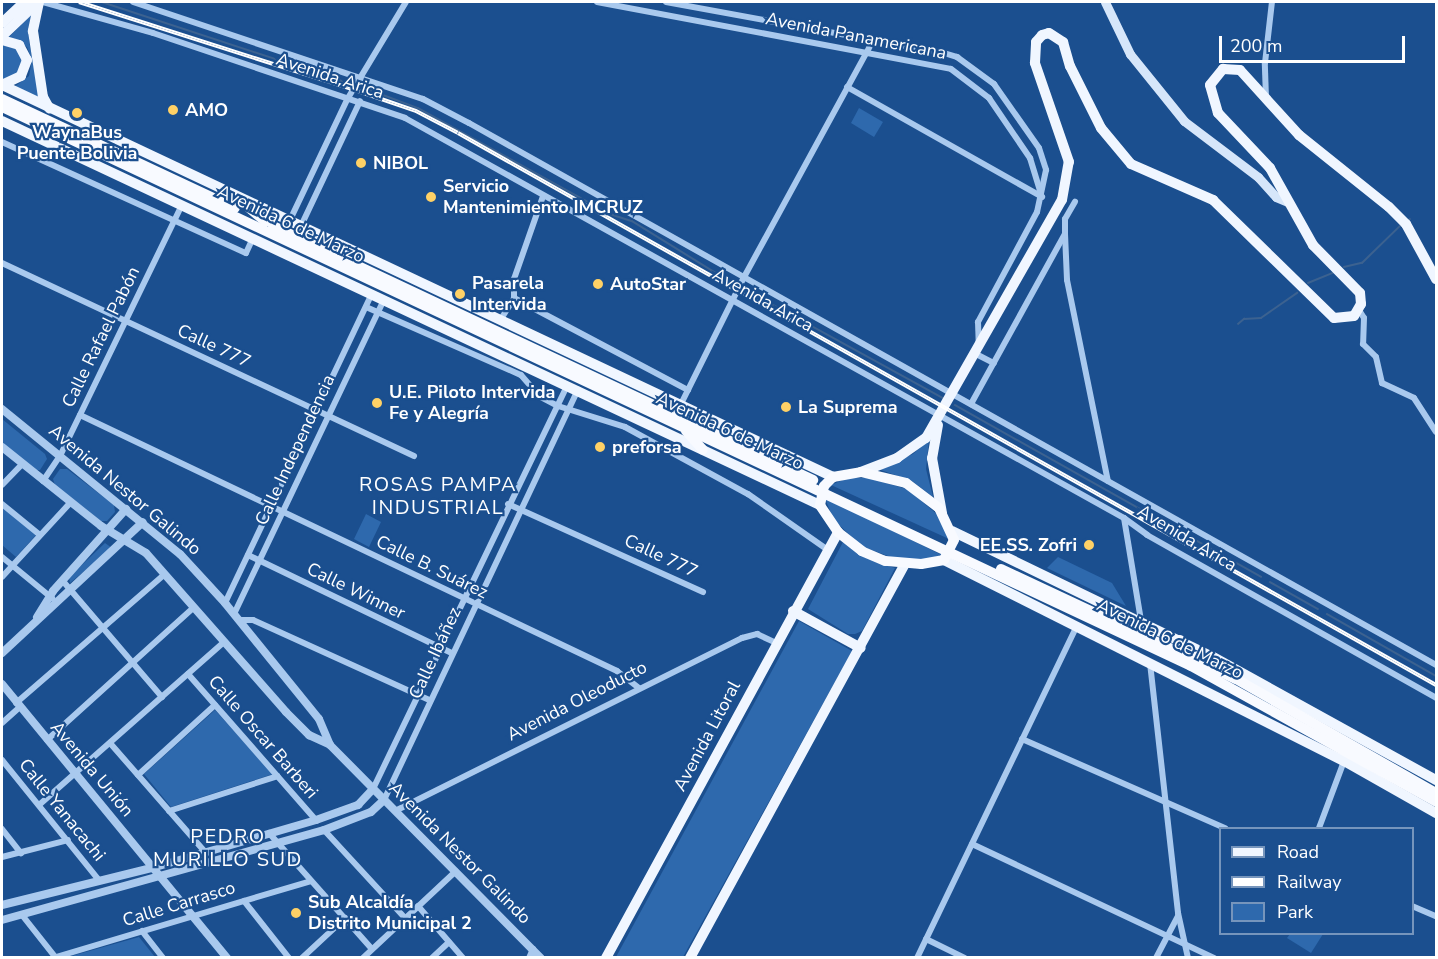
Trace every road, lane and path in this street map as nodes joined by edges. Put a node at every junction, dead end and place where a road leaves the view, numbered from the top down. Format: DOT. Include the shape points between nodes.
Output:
graph roads {
  1 [pos="38,2"];
  2 [pos="133,2"];
  3 [pos="406,2"];
  4 [pos="597,2"];
  5 [pos="636,2"];
  6 [pos="666,2"];
  7 [pos="1105,2"];
  8 [pos="1272,2"];
  9 [pos="682,5"];
  10 [pos="634,9"];
  11 [pos="726,12"];
  12 [pos="680,18"];
  13 [pos="2,22"];
  14 [pos="792,24"];
  15 [pos="723,26"];
  16 [pos="2,36"];
  17 [pos="789,39"];
  18 [pos="2,40"];
  19 [pos="873,41"];
  20 [pos="866,53"];
  21 [pos="360,78"];
  22 [pos="2,85"];
  23 [pos="847,87"];
  24 [pos="348,98"];
  25 [pos="2,99"];
  26 [pos="1265,99"];
  27 [pos="360,101"];
  28 [pos="2,107"];
  29 [pos="49,108"];
  30 [pos="2,123"];
  31 [pos="2,142"];
  32 [pos="235,195"];
  33 [pos="543,196"];
  34 [pos="1042,197"];
  35 [pos="1075,202"];
  36 [pos="1288,202"];
  37 [pos="182,205"];
  38 [pos="290,220"];
  39 [pos="174,221"];
  40 [pos="266,222"];
  41 [pos="301,226"];
  42 [pos="1065,234"];
  43 [pos="253,238"];
  44 [pos="2,263"];
  45 [pos="743,279"];
  46 [pos="1437,279"];
  47 [pos="372,294"];
  48 [pos="514,298"];
  49 [pos="384,299"];
  50 [pos="734,300"];
  51 [pos="366,307"];
  52 [pos="1359,310"];
  53 [pos="378,312"];
  54 [pos="501,319"];
  55 [pos="125,322"];
  56 [pos="978,352"];
  57 [pos="994,363"];
  58 [pos="573,388"];
  59 [pos="688,390"];
  60 [pos="953,395"];
  61 [pos="681,404"];
  62 [pos="970,404"];
  63 [pos="558,406"];
  64 [pos="2,409"];
  65 [pos="316,411"];
  66 [pos="568,411"];
  67 [pos="80,415"];
  68 [pos="328,416"];
  69 [pos="941,416"];
  70 [pos="682,426"];
  71 [pos="1437,432"];
  72 [pos="2,447"];
  73 [pos="703,450"];
  74 [pos="60,456"];
  75 [pos="414,456"];
  76 [pos="22,464"];
  77 [pos="861,472"];
  78 [pos="833,477"];
  79 [pos="43,481"];
  80 [pos="1108,481"];
  81 [pos="2,485"];
  82 [pos="823,489"];
  83 [pos="70,503"];
  84 [pos="2,504"];
  85 [pos="508,504"];
  86 [pos="820,505"];
  87 [pos="271,507"];
  88 [pos="520,507"];
  89 [pos="126,509"];
  90 [pos="282,512"];
  91 [pos="942,513"];
  92 [pos="1124,519"];
  93 [pos="143,522"];
  94 [pos="108,531"];
  95 [pos="952,531"];
  96 [pos="838,532"];
  97 [pos="40,535"];
  98 [pos="126,539"];
  99 [pos="828,550"];
  100 [pos="948,553"];
  101 [pos="248,555"];
  102 [pos="2,557"];
  103 [pos="259,561"];
  104 [pos="905,564"];
  105 [pos="12,566"];
  106 [pos="165,574"];
  107 [pos="2,577"];
  108 [pos="62,580"];
  109 [pos="71,592"];
  110 [pos="703,592"];
  111 [pos="49,596"];
  112 [pos="464,599"];
  113 [pos="58,603"];
  114 [pos="225,603"];
  115 [pos="475,604"];
  116 [pos="194,607"];
  117 [pos="793,611"];
  118 [pos="236,617"];
  119 [pos="1141,621"];
  120 [pos="34,622"];
  121 [pos="1077,626"];
  122 [pos="103,628"];
  123 [pos="1180,640"];
  124 [pos="224,642"];
  125 [pos="776,643"];
  126 [pos="441,648"];
  127 [pos="861,648"];
  128 [pos="2,652"];
  129 [pos="452,653"];
  130 [pos="1199,661"];
  131 [pos="1150,662"];
  132 [pos="132,663"];
  133 [pos="1437,665"];
  134 [pos="188,674"];
  135 [pos="2,684"];
  136 [pos="639,688"];
  137 [pos="418,695"];
  138 [pos="162,697"];
  139 [pos="1437,698"];
  140 [pos="429,700"];
  141 [pos="18,705"];
  142 [pos="215,705"];
  143 [pos="2,723"];
  144 [pos="1022,739"];
  145 [pos="46,740"];
  146 [pos="110,743"];
  147 [pos="330,746"];
  148 [pos="2,760"];
  149 [pos="1344,760"];
  150 [pos="75,774"];
  151 [pos="138,775"];
  152 [pos="278,776"];
  153 [pos="1437,780"];
  154 [pos="373,789"];
  155 [pos="1437,793"];
  156 [pos="384,800"];
  157 [pos="1437,802"];
  158 [pos="1166,804"];
  159 [pos="39,805"];
  160 [pos="170,811"];
  161 [pos="395,811"];
  162 [pos="1437,813"];
  163 [pos="315,820"];
  164 [pos="1223,827"];
  165 [pos="1319,827"];
  166 [pos="2,829"];
  167 [pos="324,830"];
  168 [pos="269,833"];
  169 [pos="68,840"];
  170 [pos="276,844"];
  171 [pos="972,844"];
  172 [pos="205,852"];
  173 [pos="21,853"];
  174 [pos="2,857"];
  175 [pos="152,868"];
  176 [pos="456,871"];
  177 [pos="161,878"];
  178 [pos="99,880"];
  179 [pos="311,881"];
  180 [pos="244,901"];
  181 [pos="2,905"];
  182 [pos="418,906"];
  183 [pos="1414,906"];
  184 [pos="22,915"];
  185 [pos="193,916"];
  186 [pos="1178,916"];
  187 [pos="1437,916"];
  188 [pos="345,918"];
  189 [pos="405,918"];
  190 [pos="2,920"];
  191 [pos="142,931"];
  192 [pos="1165,935"];
  193 [pos="926,939"];
  194 [pos="449,942"];
  195 [pos="1185,942"];
  196 [pos="372,949"];
  197 [pos="531,953"];
  198 [pos="56,957"];
  199 [pos="163,957"];
  200 [pos="227,957"];
  201 [pos="288,957"];
  202 [pos="302,957"];
  203 [pos="363,957"];
  204 [pos="432,957"];
  205 [pos="463,957"];
  206 [pos="541,957"];
  207 [pos="606,957"];
  208 [pos="690,957"];
  209 [pos="917,957"];
  210 [pos="964,957"];
  211 [pos="1156,957"];
  212 [pos="1188,957"];
  213 [pos="1214,957"];
  1 -- 13 [label="main road" via="21,5"];
  1 -- 16 [label="main road"];
  1 -- 24 [label="street, Avenida Arica" via="153,33"];
  1 -- 29 [label="main road" via="33,31 43,98"];
  2 -- 21 [label="street, Avenida Arica"];
  3 -- 21 [label="street"];
  4 -- 10 [label="street, Avenida Panamericana"];
  5 -- 10 [label="street"];
  6 -- 9 [label="street, Avenida Panamericana"];
  7 -- 36 [label="main road" via="1130,54 1184,121 1258,177 1276,197"];
  8 -- 26 [label="street"];
  9 -- 11 [label="street, Avenida Panamericana"];
  9 -- 12 [label="street"];
  10 -- 12 [label="street, Avenida Panamericana"];
  11 -- 14 [label="street, Avenida Panamericana"];
  11 -- 15 [label="street"];
  12 -- 15 [label="street, Avenida Panamericana"];
  14 -- 17 [label="street"];
  14 -- 19 [label="street, Avenida Panamericana"];
  15 -- 17 [label="street, Avenida Panamericana"];
  17 -- 20 [label="street, Avenida Panamericana"];
  18 -- 22 [label="main road" via="19,45 27,60 21,76"];
  19 -- 20 [label="street"];
  19 -- 34 [label="street, Avenida Panamericana" via="957,57 994,84 1039,148 1046,170"];
  20 -- 23 [label="street"];
  20 -- 34 [label="street, Avenida Panamericana" via="951,69 980,88 1030,158"];
  21 -- 24 [label="street"];
  21 -- 45 [label="street, Avenida Arica" via="423,99 470,123"];
  22 -- 29 [label="main road, Avenida 6 de Marzo"];
  23 -- 34 [label="street"];
  23 -- 45 [label="street"];
  24 -- 27 [label="street, Avenida Arica"];
  24 -- 38 [label="street"];
  25 -- 40 [label="highway, Avenida 6 de Marzo"];
  26 -- 36 [label="main road" via="1240,70 1223,69 1211,80 1211,98 1218,112 1270,168"];
  26 -- 46 [label="main road" via="1299,135 1406,224"];
  27 -- 33 [label="street, Avenida Arica" via="405,118"];
  27 -- 41 [label="street"];
  28 -- 70 [label="highway, Avenida 6 de Marzo"];
  29 -- 32 [label="main road, Avenida 6 de Marzo"];
  30 -- 37 [label="main road, Avenida 6 de Marzo"];
  31 -- 39 [label="street"];
  32 -- 38 [label="main road, Avenida 6 de Marzo"];
  32 -- 40 [label="highway"];
  33 -- 48 [label="street" via="514,279"];
  33 -- 50 [label="street, Avenida Arica"];
  34 -- 56 [label="street, Avenida Panamericana" via="978,322"];
  35 -- 42 [label="street" via="1065,219"];
  36 -- 52 [label="main road" via="1313,245 1360,293"];
  37 -- 39 [label="street, Calle Rafael Pabón"];
  37 -- 43 [label="main road, Avenida 6 de Marzo"];
  38 -- 41 [label="main road, Avenida 6 de Marzo"];
  39 -- 43 [label="street" via="246,254"];
  39 -- 55 [label="street, Calle Rafael Pabón"];
  40 -- 82 [label="highway, Avenida 6 de Marzo"];
  41 -- 54 [label="main road, Avenida 6 de Marzo"];
  42 -- 57 [label="street"];
  42 -- 80 [label="street" via="1066,280"];
  43 -- 47 [label="main road, Avenida 6 de Marzo"];
  44 -- 55 [label="street, Calle 777"];
  45 -- 50 [label="street"];
  45 -- 60 [label="street, Avenida Arica"];
  47 -- 49 [label="main road, Avenida 6 de Marzo"];
  47 -- 51 [label="street, Calle Independencia"];
  48 -- 54 [label="street"];
  48 -- 59 [label="street"];
  49 -- 53 [label="street, Calle Independencia"];
  49 -- 58 [label="main road, Avenida 6 de Marzo"];
  50 -- 59 [label="street"];
  50 -- 69 [label="street, Avenida Arica"];
  51 -- 53 [label="street"];
  51 -- 65 [label="street, Calle Independencia"];
  52 -- 56 [label="main road" via="1348,319 1329,315 1213,200 1131,164 1101,128 1070,66 1063,42 1049,33 1036,42 1035,63 1066,148 1069,176 1056,212"];
  52 -- 71 [label="street" via="1364,318 1363,344 1376,357 1382,383 1414,398"];
  53 -- 63 [label="street" via="521,375 539,396"];
  53 -- 68 [label="street, Calle Independencia"];
  54 -- 61 [label="main road, Avenida 6 de Marzo"];
  55 -- 65 [label="street, Calle 777"];
  55 -- 67 [label="street, Calle Rafael Pabón"];
  56 -- 57 [label="street"];
  56 -- 60 [label="main road"];
  57 -- 62 [label="street"];
  58 -- 63 [label="street, Calle Ibáñez"];
  58 -- 66 [label="street, Calle Ibáñez"];
  58 -- 73 [label="main road, Avenida 6 de Marzo"];
  59 -- 61 [label="street"];
  60 -- 62 [label="street, Avenida Arica"];
  60 -- 69 [label="main road"];
  61 -- 78 [label="main road, Avenida 6 de Marzo"];
  62 -- 80 [label="street, Avenida Arica"];
  63 -- 66 [label="street"];
  63 -- 85 [label="street, Calle Ibáñez"];
  64 -- 74 [label="street, Avenida Nestor Galindo"];
  65 -- 68 [label="street, Calle 777"];
  65 -- 87 [label="street, Calle Independencia"];
  66 -- 88 [label="street, Calle Ibáñez"];
  66 -- 99 [label="street" via="626,427 748,494"];
  67 -- 74 [label="street, Calle Rafael Pabón"];
  67 -- 87 [label="street, Calle B. Suárez"];
  68 -- 75 [label="street, Calle 777"];
  68 -- 90 [label="street, Calle Independencia"];
  69 -- 77 [label="main road" via="910,451"];
  69 -- 91 [label="main road" via="932,458"];
  69 -- 92 [label="street, Avenida Arica"];
  70 -- 73 [label="highway"];
  70 -- 82 [label="highway, Avenida 6 de Marzo"];
  72 -- 76 [label="street, Avenida Nestor Galindo"];
  73 -- 86 [label="main road, Avenida 6 de Marzo"];
  74 -- 79 [label="street, Calle Rafael Pabón"];
  74 -- 89 [label="street, Avenida Nestor Galindo"];
  76 -- 79 [label="street, Avenida Nestor Galindo"];
  76 -- 81 [label="street"];
  77 -- 78 [label="highway"];
  77 -- 91 [label="highway" via="906,483"];
  78 -- 82 [label="highway"];
  79 -- 83 [label="street, Avenida Nestor Galindo"];
  80 -- 133 [label="street, Avenida Arica"];
  82 -- 86 [label="highway"];
  82 -- 100 [label="highway, Avenida 6 de Marzo"];
  83 -- 94 [label="street, Avenida Nestor Galindo"];
  83 -- 97 [label="street"];
  84 -- 97 [label="street"];
  85 -- 88 [label="street, Calle 777"];
  85 -- 112 [label="street, Calle Ibáñez"];
  86 -- 96 [label="highway"];
  87 -- 90 [label="street, Calle B. Suárez"];
  87 -- 101 [label="street, Calle Independencia"];
  88 -- 110 [label="street, Calle 777"];
  88 -- 115 [label="street, Calle Ibáñez"];
  89 -- 93 [label="street, Avenida Nestor Galindo"];
  89 -- 94 [label="street"];
  90 -- 103 [label="street, Calle Independencia"];
  90 -- 112 [label="street, Calle B. Suárez"];
  91 -- 95 [label="highway"];
  92 -- 119 [label="street"];
  92 -- 139 [label="street, Avenida Arica" via="1147,536"];
  93 -- 98 [label="street"];
  93 -- 114 [label="street, Avenida Nestor Galindo" via="180,554"];
  94 -- 98 [label="street, Avenida Nestor Galindo"];
  94 -- 108 [label="street"];
  95 -- 100 [label="highway"];
  95 -- 119 [label="main road, Avenida 6 de Marzo"];
  96 -- 99 [label="main road, Avenida Litoral"];
  96 -- 104 [label="highway" via="862,551"];
  97 -- 105 [label="street"];
  98 -- 106 [label="street, Avenida Nestor Galindo"];
  98 -- 109 [label="street"];
  99 -- 117 [label="main road, Avenida Litoral"];
  100 -- 104 [label="highway"];
  100 -- 121 [label="main road, Avenida 6 de Marzo"];
  100 -- 130 [label="highway, Avenida 6 de Marzo"];
  100 -- 157 [label="highway, Avenida 6 de Marzo" via="1191,666"];
  101 -- 103 [label="street, Calle Winner"];
  101 -- 114 [label="street, Calle Independencia"];
  102 -- 105 [label="street"];
  103 -- 118 [label="street, Calle Independencia"];
  103 -- 126 [label="street, Calle Winner"];
  104 -- 127 [label="main road"];
  105 -- 107 [label="street"];
  105 -- 111 [label="street"];
  106 -- 116 [label="street, Avenida Nestor Galindo"];
  106 -- 122 [label="street"];
  108 -- 109 [label="street"];
  108 -- 111 [label="street"];
  109 -- 113 [label="street"];
  109 -- 122 [label="street"];
  111 -- 113 [label="street"];
  111 -- 120 [label="street"];
  112 -- 115 [label="street, Calle B. Suárez"];
  112 -- 126 [label="street, Calle Ibáñez"];
  113 -- 120 [label="street"];
  114 -- 118 [label="street, Avenida Nestor Galindo"];
  115 -- 129 [label="street, Calle Ibáñez"];
  115 -- 136 [label="street, Calle B. Suárez" via="617,671"];
  116 -- 124 [label="street, Avenida Nestor Galindo"];
  116 -- 132 [label="street"];
  117 -- 125 [label="main road, Avenida Litoral"];
  117 -- 127 [label="main road"];
  118 -- 137 [label="street" via="253,620"];
  118 -- 147 [label="street, Avenida Nestor Galindo" via="319,719"];
  119 -- 123 [label="main road, Avenida 6 de Marzo"];
  120 -- 128 [label="street"];
  121 -- 131 [label="main road, Avenida 6 de Marzo"];
  121 -- 144 [label="street"];
  122 -- 132 [label="street"];
  122 -- 141 [label="street"];
  123 -- 130 [label="highway"];
  123 -- 153 [label="main road, Avenida 6 de Marzo"];
  124 -- 134 [label="street"];
  124 -- 147 [label="street, Avenida Nestor Galindo" via="309,735"];
  125 -- 136 [label="street, Avenida Oleoducto" via="757,634 742,638"];
  125 -- 207 [label="main road, Avenida Litoral"];
  126 -- 129 [label="street, Calle Winner"];
  126 -- 137 [label="street, Calle Ibáñez"];
  127 -- 208 [label="main road"];
  129 -- 140 [label="street, Calle Ibáñez"];
  130 -- 155 [label="highway, Avenida 6 de Marzo"];
  131 -- 149 [label="main road, Avenida 6 de Marzo"];
  131 -- 158 [label="street"];
  132 -- 138 [label="street"];
  132 -- 145 [label="street"];
  134 -- 138 [label="street"];
  134 -- 142 [label="street, Calle Oscar Barberi"];
  135 -- 141 [label="street, Avenida Unión"];
  136 -- 161 [label="street, Avenida Oleoducto"];
  137 -- 140 [label="street"];
  137 -- 154 [label="street, Calle Ibáñez"];
  138 -- 146 [label="street"];
  140 -- 156 [label="street, Calle Ibáñez"];
  141 -- 143 [label="street"];
  141 -- 145 [label="street, Avenida Unión"];
  142 -- 151 [label="street"];
  142 -- 152 [label="street, Calle Oscar Barberi"];
  144 -- 158 [label="street"];
  144 -- 171 [label="street"];
  145 -- 150 [label="street, Avenida Unión"];
  146 -- 150 [label="street"];
  146 -- 151 [label="street"];
  147 -- 154 [label="street, Avenida Nestor Galindo"];
  148 -- 159 [label="street, Calle Yanacachi"];
  149 -- 162 [label="main road, Avenida 6 de Marzo"];
  149 -- 165 [label="street"];
  150 -- 159 [label="street"];
  150 -- 175 [label="street, Avenida Unión"];
  151 -- 160 [label="street"];
  152 -- 160 [label="street"];
  152 -- 163 [label="street, Calle Oscar Barberi"];
  154 -- 156 [label="street, Avenida Nestor Galindo"];
  154 -- 163 [label="street" via="358,805"];
  156 -- 161 [label="street, Avenida Nestor Galindo"];
  156 -- 167 [label="street" via="371,812"];
  158 -- 164 [label="street"];
  158 -- 186 [label="street"];
  159 -- 169 [label="street, Calle Yanacachi"];
  160 -- 172 [label="street"];
  161 -- 176 [label="street, Avenida Nestor Galindo"];
  163 -- 168 [label="street"];
  166 -- 173 [label="street"];
  167 -- 170 [label="street"];
  167 -- 189 [label="street"];
  168 -- 170 [label="street"];
  168 -- 172 [label="street"];
  169 -- 173 [label="street"];
  169 -- 178 [label="street, Calle Yanacachi"];
  170 -- 177 [label="street"];
  170 -- 179 [label="street"];
  171 -- 192 [label="street"];
  171 -- 193 [label="street"];
  172 -- 175 [label="street"];
  173 -- 174 [label="street"];
  175 -- 177 [label="street, Avenida Unión"];
  175 -- 178 [label="street"];
  176 -- 182 [label="street"];
  176 -- 197 [label="street, Avenida Nestor Galindo"];
  177 -- 184 [label="street"];
  177 -- 185 [label="street, Avenida Unión"];
  178 -- 181 [label="street"];
  179 -- 180 [label="street, Calle Carrasco"];
  179 -- 188 [label="street"];
  180 -- 185 [label="street, Calle Carrasco"];
  180 -- 201 [label="street"];
  182 -- 189 [label="street"];
  182 -- 194 [label="street"];
  183 -- 187 [label="street"];
  184 -- 190 [label="street"];
  184 -- 198 [label="street"];
  185 -- 191 [label="street, Calle Carrasco"];
  185 -- 200 [label="street, Avenida Unión"];
  186 -- 192 [label="street"];
  186 -- 195 [label="street"];
  188 -- 196 [label="street"];
  188 -- 202 [label="street"];
  189 -- 196 [label="street"];
  191 -- 198 [label="street, Calle Carrasco"];
  191 -- 199 [label="street"];
  192 -- 195 [label="street"];
  192 -- 211 [label="street"];
  193 -- 209 [label="street"];
  193 -- 210 [label="street"];
  194 -- 204 [label="street"];
  194 -- 205 [label="street"];
  195 -- 212 [label="street"];
  195 -- 213 [label="street"];
  196 -- 203 [label="street"];
  197 -- 206 [label="street, Avenida Nestor Galindo"];
}
